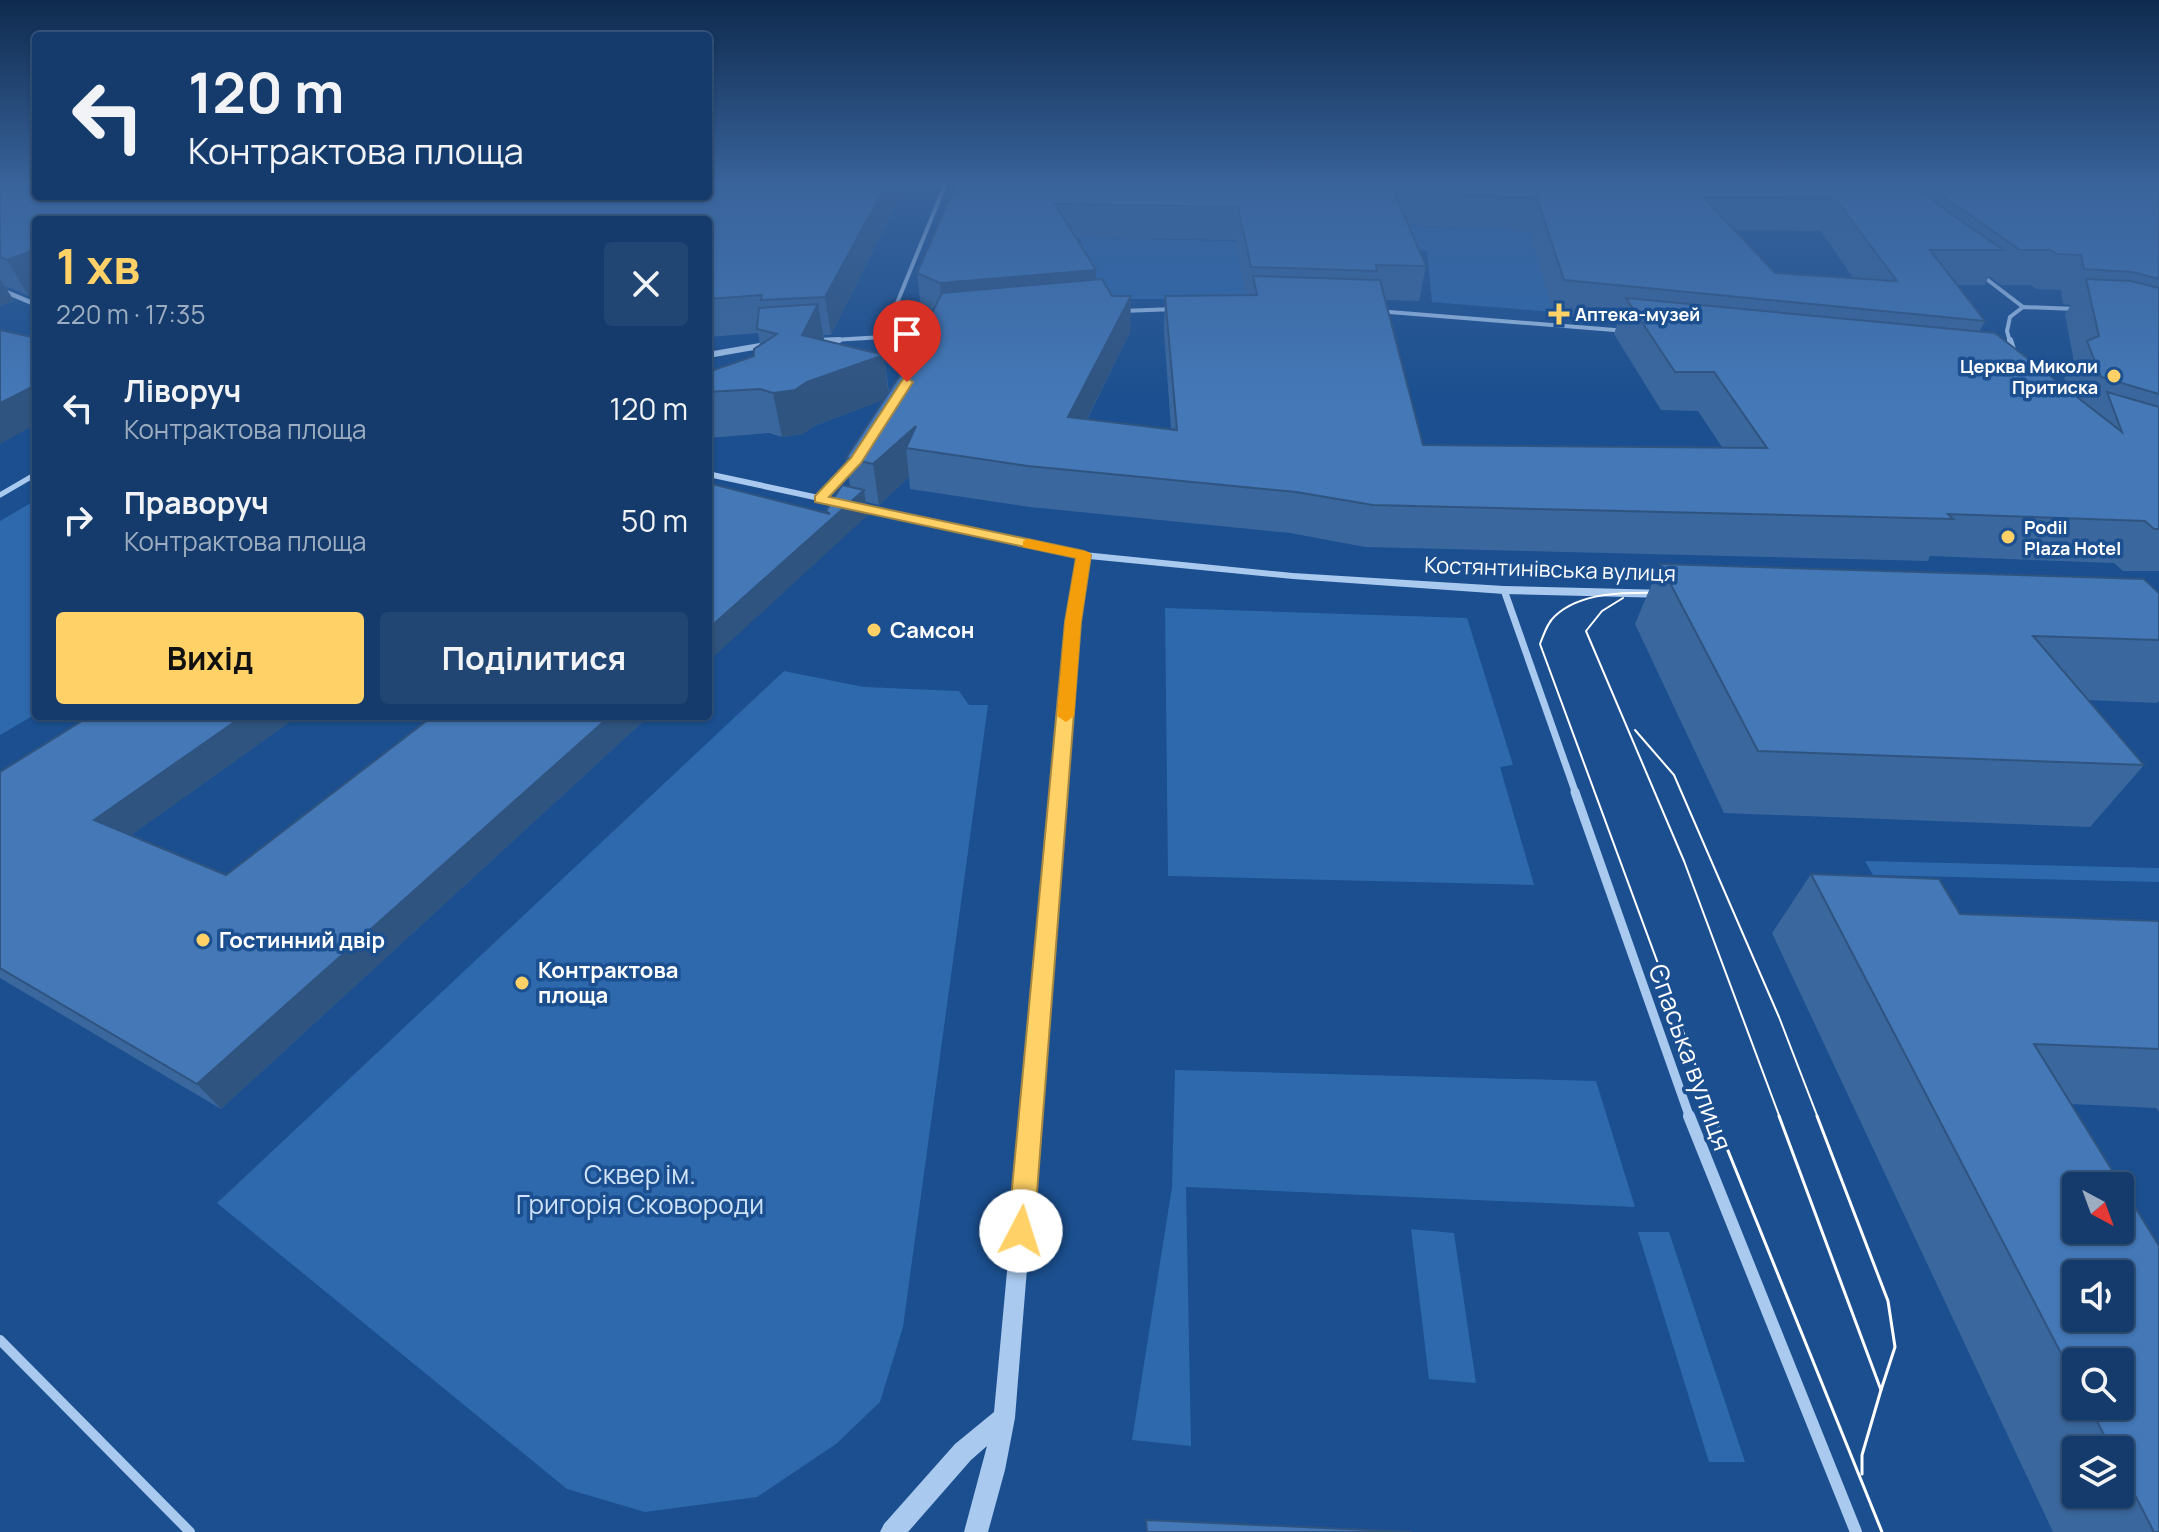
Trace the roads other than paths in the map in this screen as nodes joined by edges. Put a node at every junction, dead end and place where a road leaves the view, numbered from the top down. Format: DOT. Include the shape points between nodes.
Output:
graph roads {
  1 [pos="916,256"];
  2 [pos="1973,269"];
  3 [pos="0,289"];
  4 [pos="32,303"];
  5 [pos="2023,307"];
  6 [pos="1188,309"];
  7 [pos="2086,310"];
  8 [pos="1116,311"];
  9 [pos="1371,311"];
  10 [pos="906,323"];
  11 [pos="942,324"];
  12 [pos="929,326"];
  13 [pos="1634,332"];
  14 [pos="883,337"];
  15 [pos="809,341"];
  16 [pos="779,342"];
  17 [pos="712,354"];
  18 [pos="2018,366"];
  19 [pos="856,461"];
  20 [pos="712,475"];
  21 [pos="32,476"];
  22 [pos="0,495"];
  23 [pos="820,499"];
  24 [pos="1084,555"];
  25 [pos="1504,590"];
  26 [pos="1683,594"];
  27 [pos="0,1340"];
  28 [pos="1004,1418"];
  29 [pos="190,1532"];
  30 [pos="892,1532"];
  31 [pos="976,1532"];
  32 [pos="1856,1532"];
  1 -- 10 [label="street" via="897,303"];
  2 -- 5 [label="street"];
  3 -- 4 [label="street"];
  5 -- 7 [label="street"];
  5 -- 18 [label="street" via="2010,317 2007,331"];
  6 -- 8 [label="street"];
  9 -- 13 [label="street"];
  10 -- 12 [label="street"];
  10 -- 14 [label="street" via="886,329"];
  11 -- 12 [label="street"];
  12 -- 14 [label="street" via="934,333 913,354"];
  14 -- 15 [label="street"];
  16 -- 17 [label="street"];
  19 -- 23 [label="street"];
  20 -- 23 [label="street"];
  21 -- 22 [label="street"];
  23 -- 24 [label="street"];
  24 -- 25 [label="street, Костянтинівська вулиця"];
  24 -- 28 [label="street" via="1073,622"];
  25 -- 26 [label="street, Костянтинівська вулиця"];
  25 -- 32 [label="street, Спаська вулиця" via="1703,1155"];
  27 -- 29 [label="street"];
  28 -- 30 [label="street" via="963,1452"];
  28 -- 31 [label="street"];
}
